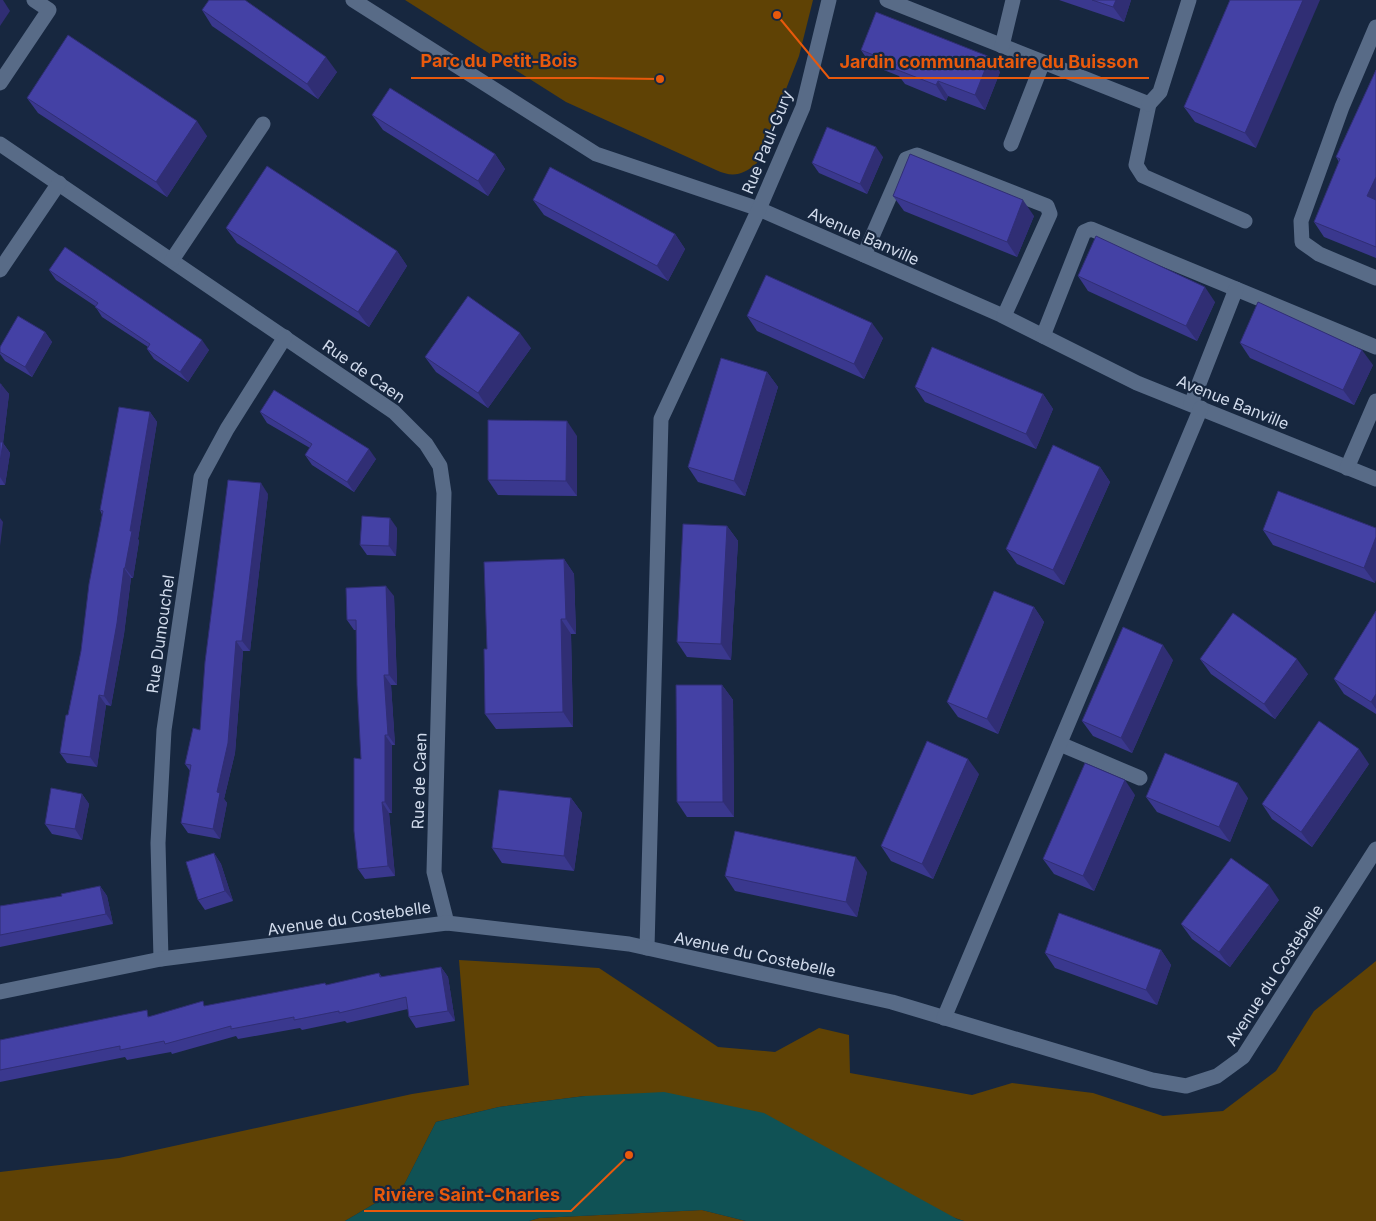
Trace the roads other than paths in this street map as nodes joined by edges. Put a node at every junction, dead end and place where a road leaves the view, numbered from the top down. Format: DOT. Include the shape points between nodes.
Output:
graph roads {
  1 [pos="34,0"];
  2 [pos="353,0"];
  3 [pos="829,0"];
  4 [pos="887,0"];
  5 [pos="1013,0"];
  6 [pos="1189,0"];
  7 [pos="1376,27"];
  8 [pos="1002,46"];
  9 [pos="1044,62"];
  10 [pos="0,83"];
  11 [pos="1148,104"];
  12 [pos="263,124"];
  13 [pos="0,144"];
  14 [pos="1011,144"];
  15 [pos="59,183"];
  16 [pos="759,209"];
  17 [pos="1245,221"];
  18 [pos="864,255"];
  19 [pos="172,260"];
  20 [pos="0,270"];
  21 [pos="1376,278"];
  22 [pos="1236,289"];
  23 [pos="1004,316"];
  24 [pos="285,336"];
  25 [pos="1043,336"];
  26 [pos="1376,347"];
  27 [pos="1376,401"];
  28 [pos="1196,406"];
  29 [pos="1347,468"];
  30 [pos="1376,479"];
  31 [pos="1060,744"];
  32 [pos="1140,778"];
  33 [pos="1376,849"];
  34 [pos="446,923"];
  35 [pos="647,948"];
  36 [pos="161,959"];
  37 [pos="0,992"];
  38 [pos="944,1018"];
  1 -- 10 [label="street" via="49,10"];
  2 -- 16 [label="street, Avenue Banville" via="596,154"];
  3 -- 16 [label="street, Rue Paul-Gury" via="803,107"];
  4 -- 8 [label="street"];
  5 -- 8 [label="street"];
  6 -- 11 [label="street" via="1160,92"];
  7 -- 21 [label="street" via="1342,107 1301,221 1302,242 1319,254"];
  8 -- 9 [label="street"];
  9 -- 11 [label="street"];
  9 -- 14 [label="street"];
  11 -- 17 [label="street" via="1136,165 1143,176"];
  12 -- 19 [label="street"];
  13 -- 15 [label="street, Rue de Caen"];
  15 -- 19 [label="street, Rue de Caen"];
  15 -- 20 [label="street"];
  16 -- 18 [label="street, Avenue Banville"];
  16 -- 35 [label="street, Rue Paul-Gury" via="661,419"];
  18 -- 23 [label="street, Avenue Banville"];
  18 -- 23 [label="street" via="906,159 917,155 1046,206 1050,214"];
  19 -- 24 [label="street, Rue de Caen"];
  22 -- 25 [label="street" via="1091,229 1084,232"];
  22 -- 26 [label="street"];
  22 -- 28 [label="street"];
  23 -- 25 [label="street, Avenue Banville"];
  24 -- 34 [label="street, Rue de Caen" via="394,412 426,444 440,466 444,493 434,872"];
  24 -- 36 [label="street, Rue Dumouchel" via="226,429 201,477 164,730 158,843"];
  25 -- 28 [label="street, Avenue Banville" via="1137,383"];
  27 -- 29 [label="street"];
  28 -- 29 [label="street, Avenue Banville"];
  28 -- 31 [label="street"];
  29 -- 30 [label="street, Avenue Banville"];
  31 -- 32 [label="street"];
  31 -- 38 [label="street"];
  33 -- 38 [label="street, Avenue du Costebelle" via="1243,1057 1217,1076 1186,1086 1152,1080"];
  34 -- 35 [label="street, Avenue du Costebelle"];
  34 -- 36 [label="street, Avenue du Costebelle"];
  35 -- 38 [label="street, Avenue du Costebelle" via="892,1002"];
  36 -- 37 [label="street, Avenue du Costebelle"];
}
